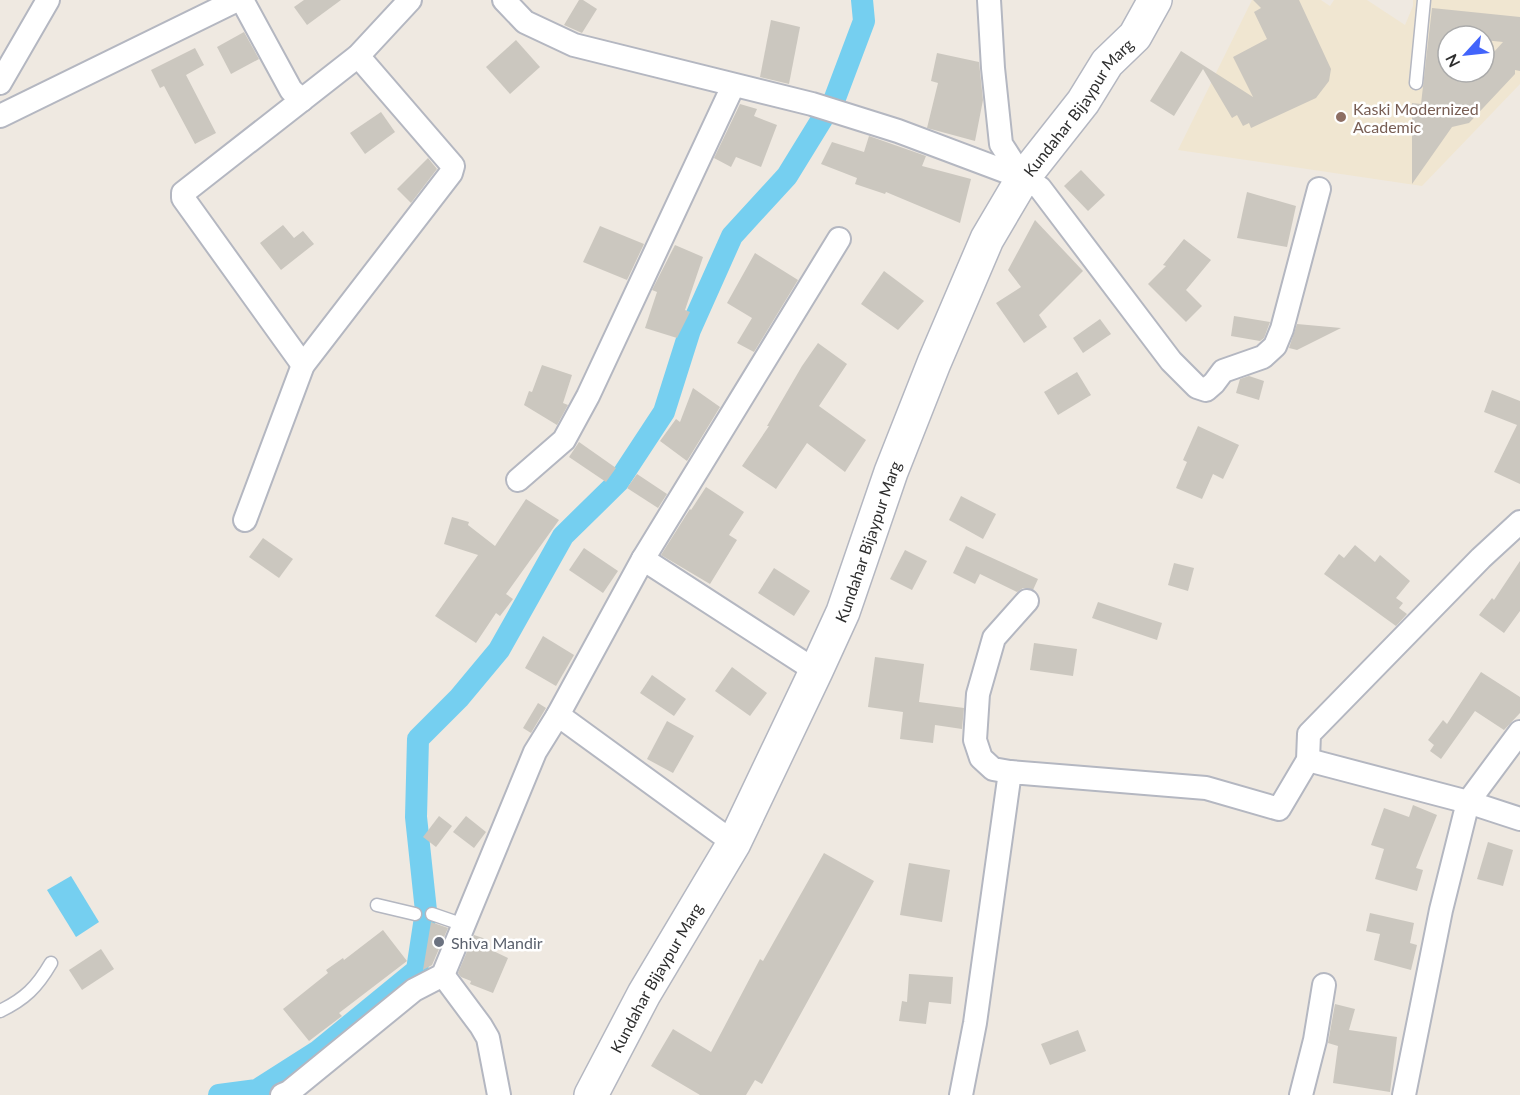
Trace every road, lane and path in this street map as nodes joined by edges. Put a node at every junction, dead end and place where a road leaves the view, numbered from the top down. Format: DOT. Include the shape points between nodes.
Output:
graph roads {
  1 [pos="48,0"];
  2 [pos="239,0"];
  3 [pos="410,0"];
  4 [pos="504,0"];
  5 [pos="989,0"];
  6 [pos="1155,0"];
  7 [pos="1424,0"];
  8 [pos="358,56"];
  9 [pos="0,82"];
  10 [pos="1416,83"];
  11 [pos="733,86"];
  12 [pos="302,100"];
  13 [pos="0,116"];
  14 [pos="1023,178"];
  15 [pos="1319,189"];
  16 [pos="839,239"];
  17 [pos="303,365"];
  18 [pos="518,480"];
  19 [pos="245,520"];
  20 [pos="1520,522"];
  21 [pos="644,559"];
  22 [pos="1027,602"];
  23 [pos="816,671"];
  24 [pos="558,716"];
  25 [pos="1520,732"];
  26 [pos="1308,760"];
  27 [pos="1010,772"];
  28 [pos="1467,802"];
  29 [pos="1520,819"];
  30 [pos="734,843"];
  31 [pos="377,905"];
  32 [pos="415,914"];
  33 [pos="432,914"];
  34 [pos="464,925"];
  35 [pos="51,963"];
  36 [pos="443,975"];
  37 [pos="1323,985"];
  38 [pos="0,1011"];
  39 [pos="282,1095"];
  40 [pos="499,1095"];
  41 [pos="591,1095"];
  42 [pos="961,1095"];
  43 [pos="1301,1095"];
  44 [pos="1404,1095"];
  1 -- 9 [label="street"];
  2 -- 12 [label="street" via="291,90"];
  2 -- 13 [label="street"];
  3 -- 8 [label="street"];
  4 -- 11 [label="street" via="525,22 574,45"];
  5 -- 14 [label="street" via="1001,144"];
  6 -- 14 [label="main road, Kundahar Bijaypur Marg" via="1135,36 1107,63 1083,102"];
  7 -- 10 [label="lane"];
  8 -- 12 [label="street"];
  8 -- 17 [label="street" via="453,166 452,173"];
  11 -- 14 [label="street" via="812,104 898,131"];
  11 -- 18 [label="street" via="564,440"];
  12 -- 17 [label="street" via="183,193 183,198"];
  14 -- 15 [label="street" via="1040,188 1171,361 1197,387 1206,390 1223,371 1263,357 1275,346"];
  14 -- 23 [label="main road, Kundahar Bijaypur Marg" via="987,239 934,363 843,612"];
  16 -- 21 [label="street"];
  17 -- 19 [label="street"];
  20 -- 26 [label="street" via="1309,734"];
  21 -- 23 [label="street"];
  21 -- 24 [label="street"];
  22 -- 27 [label="street" via="994,638 978,694 975,740 981,758 993,769"];
  23 -- 30 [label="main road, Kundahar Bijaypur Marg"];
  24 -- 30 [label="street"];
  24 -- 34 [label="street" via="535,752"];
  25 -- 28 [label="street"];
  26 -- 27 [label="street" via="1280,809 1206,788"];
  26 -- 28 [label="street"];
  27 -- 42 [label="street" via="975,1023"];
  28 -- 29 [label="street"];
  28 -- 44 [label="street"];
  30 -- 41 [label="main road, Kundahar Bijaypur Marg" via="644,994"];
  31 -- 32 [label="lane"];
  33 -- 34 [label="lane"];
  34 -- 36 [label="street"];
  35 -- 38 [label="lane" via="30,992"];
  36 -- 39 [label="street" via="414,990"];
  36 -- 40 [label="street" via="488,1038"];
  37 -- 43 [label="street"];
}
